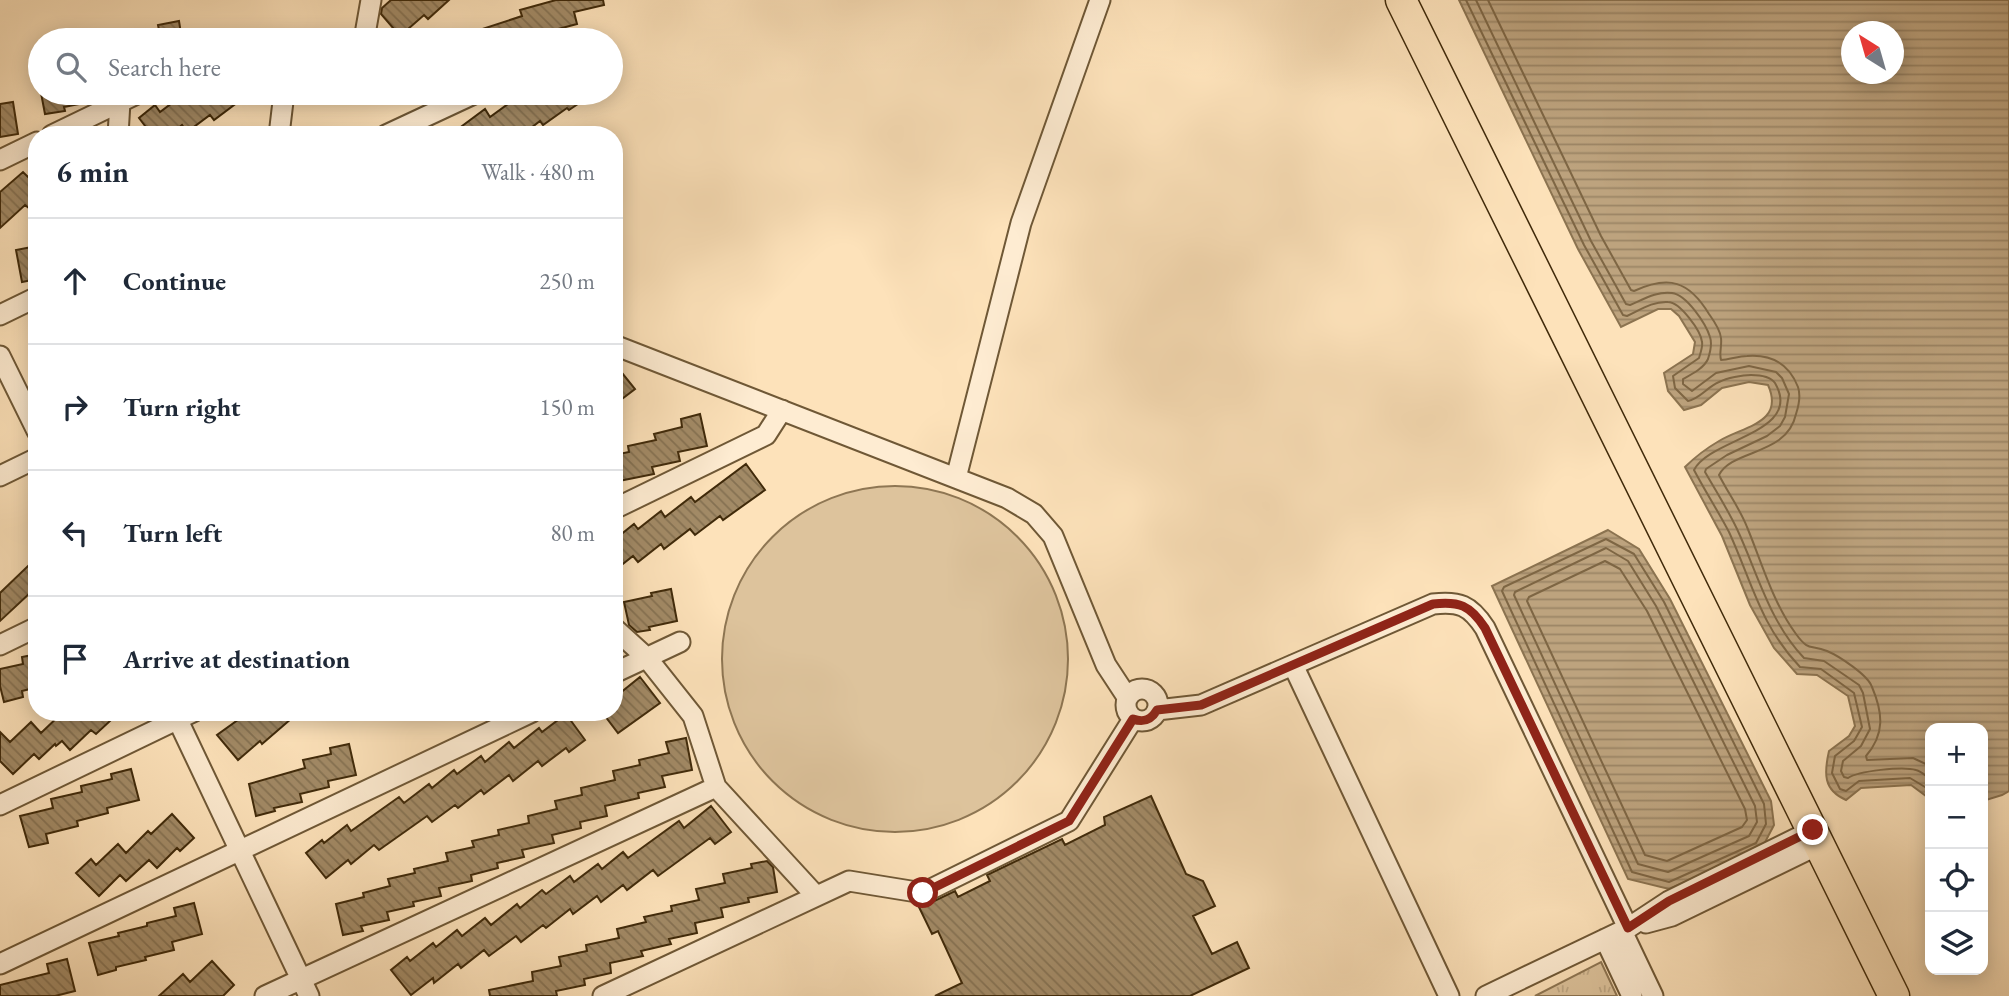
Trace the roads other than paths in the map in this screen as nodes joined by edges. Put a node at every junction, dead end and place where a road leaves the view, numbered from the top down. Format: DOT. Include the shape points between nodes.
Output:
graph roads {
  1 [pos="371,0"];
  2 [pos="1100,0"];
  3 [pos="1401,0"];
  4 [pos="366,28"];
  5 [pos="114,105"];
  6 [pos="120,105"];
  7 [pos="283,105"];
  8 [pos="450,105"];
  9 [pos="71,126"];
  10 [pos="119,126"];
  11 [pos="280,126"];
  12 [pos="405,126"];
  13 [pos="28,146"];
  14 [pos="0,160"];
  15 [pos="28,302"];
  16 [pos="0,315"];
  17 [pos="623,348"];
  18 [pos="0,356"];
  19 [pos="782,410"];
  20 [pos="28,413"];
  21 [pos="28,462"];
  22 [pos="0,476"];
  23 [pos="956,478"];
  24 [pos="623,505"];
  25 [pos="28,631"];
  26 [pos="623,636"];
  27 [pos="680,642"];
  28 [pos="0,645"];
  29 [pos="647,658"];
  30 [pos="1293,666"];
  31 [pos="623,669"];
  32 [pos="1127,697"];
  33 [pos="1157,710"];
  34 [pos="1133,719"];
  35 [pos="169,721"];
  36 [pos="184,721"];
  37 [pos="513,721"];
  38 [pos="716,787"];
  39 [pos="0,805"];
  40 [pos="1817,837"];
  41 [pos="240,850"];
  42 [pos="816,896"];
  43 [pos="1618,933"];
  44 [pos="0,964"];
  45 [pos="305,988"];
  46 [pos="265,996"];
  47 [pos="603,996"];
  48 [pos="1449,996"];
  49 [pos="1486,996"];
  50 [pos="1632,996"];
  51 [pos="1653,996"];
  52 [pos="1894,996"];
  1 -- 4 [label="street"];
  2 -- 23 [label="street" via="1021,223"];
  3 -- 40 [label="main road"];
  5 -- 9 [label="street"];
  6 -- 10 [label="street"];
  7 -- 11 [label="street"];
  8 -- 12 [label="street"];
  13 -- 14 [label="street"];
  15 -- 16 [label="street"];
  17 -- 19 [label="street"];
  18 -- 20 [label="street"];
  19 -- 23 [label="street"];
  19 -- 24 [label="street" via="766,435"];
  21 -- 22 [label="street"];
  23 -- 32 [label="street" via="1034,514 1053,536 1106,665"];
  25 -- 28 [label="street"];
  26 -- 29 [label="street"];
  27 -- 29 [label="street"];
  29 -- 31 [label="street"];
  29 -- 38 [label="street" via="693,716"];
  30 -- 33 [label="street" via="1201,705"];
  30 -- 43 [label="street" via="1433,604 1465,606 1485,628"];
  30 -- 48 [label="street"];
  32 -- 33 [label="street" via="1135,690 1150,691 1157,699"];
  32 -- 34 [label="street" via="1125,707"];
  33 -- 34 [label="street" via="1150,719"];
  34 -- 42 [label="street" via="1069,821 923,893 849,881"];
  35 -- 39 [label="street"];
  36 -- 41 [label="street"];
  37 -- 41 [label="street"];
  38 -- 42 [label="street"];
  38 -- 45 [label="street"];
  40 -- 43 [label="street" via="1672,916"];
  40 -- 52 [label="main road"];
  41 -- 44 [label="street"];
  41 -- 45 [label="street"];
  42 -- 47 [label="street"];
  43 -- 49 [label="street"];
  43 -- 50 [label="street"];
  43 -- 51 [label="street"];
  45 -- 46 [label="street"];
}
